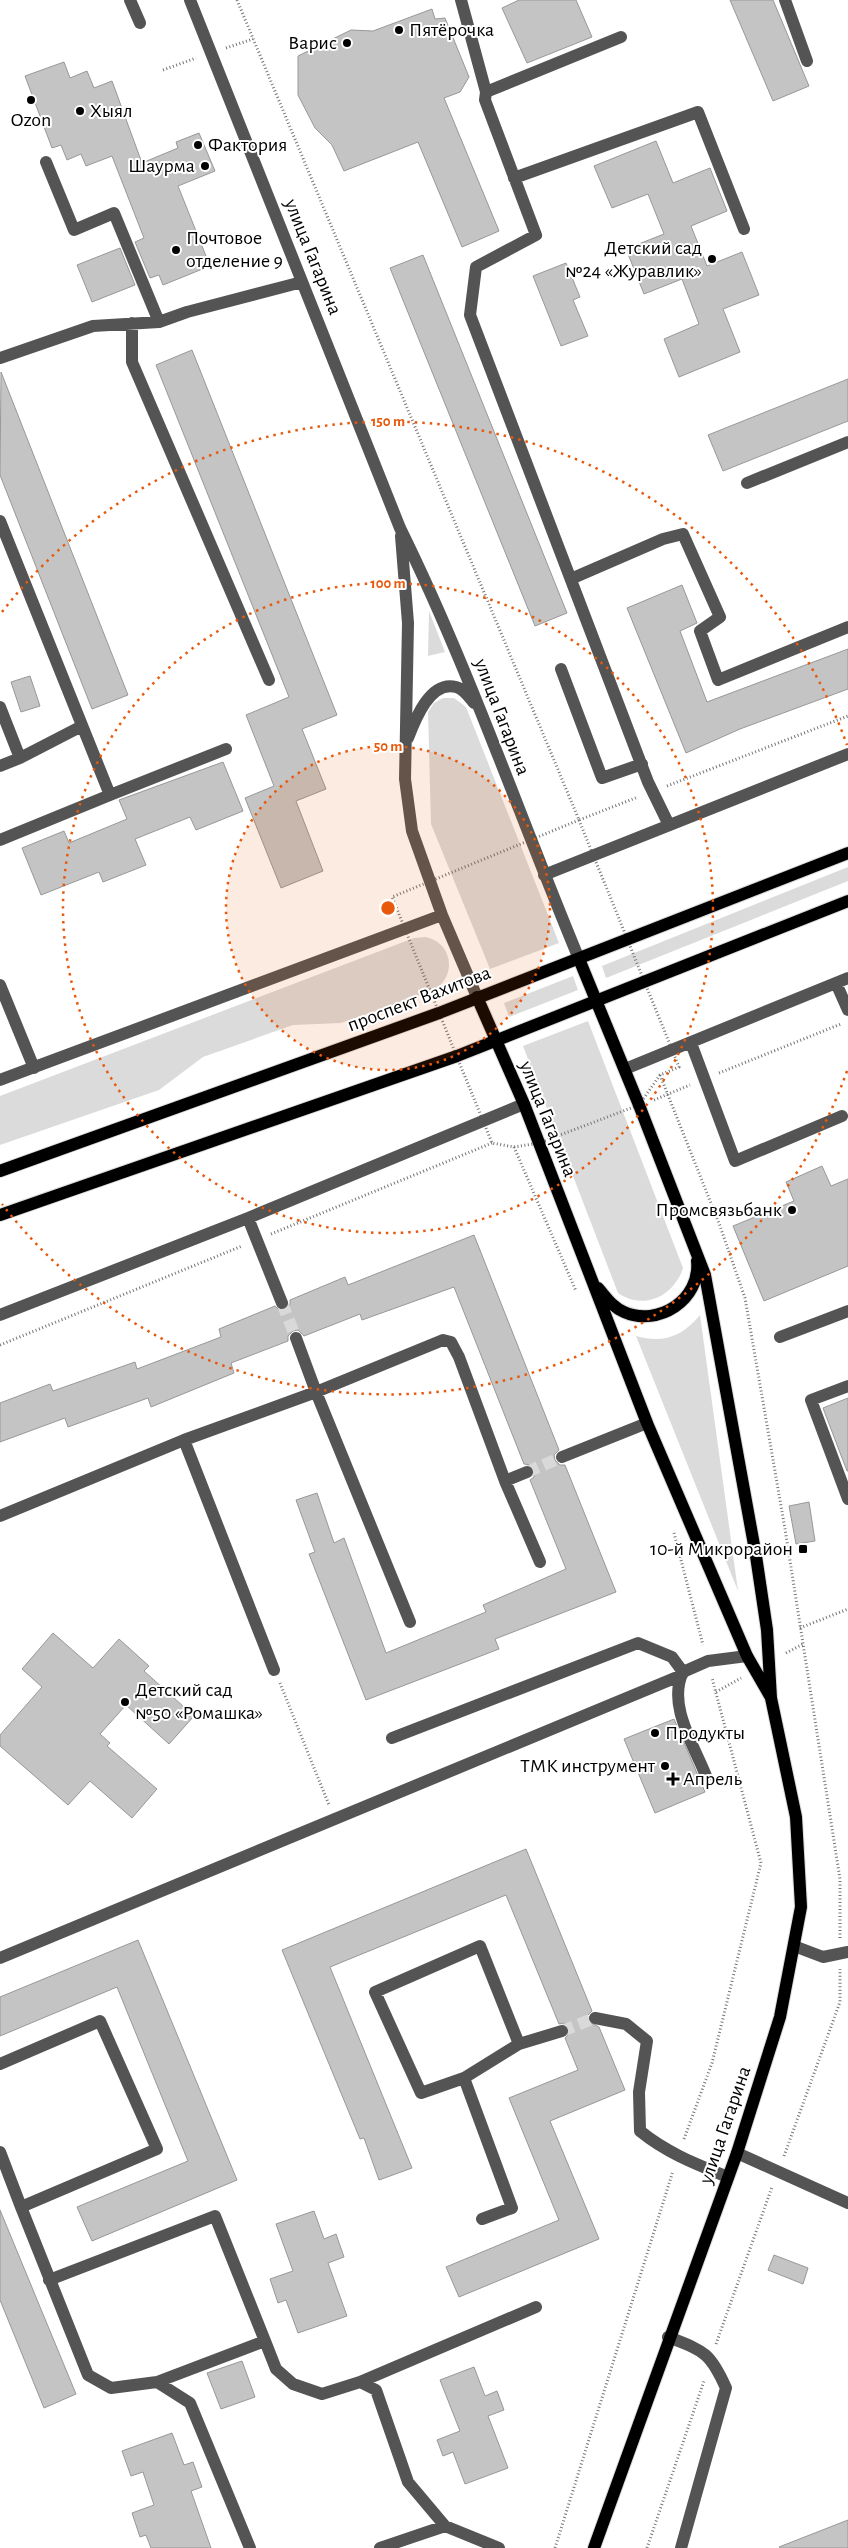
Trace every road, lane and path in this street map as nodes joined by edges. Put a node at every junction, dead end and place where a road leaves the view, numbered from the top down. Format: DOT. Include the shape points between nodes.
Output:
graph roads {
  1 [pos="130,0"];
  2 [pos="190,0"];
  3 [pos="237,0"];
  4 [pos="461,0"];
  5 [pos="785,0"];
  6 [pos="140,23"];
  7 [pos="621,37"];
  8 [pos="807,61"];
  9 [pos="486,92"];
  10 [pos="46,162"];
  11 [pos="514,178"];
  12 [pos="744,229"];
  13 [pos="302,282"];
  14 [pos="159,322"];
  15 [pos="132,323"];
  16 [pos="0,358"];
  17 [pos="848,442"];
  18 [pos="747,483"];
  19 [pos="0,521"];
  20 [pos="400,528"];
  21 [pos="573,578"];
  22 [pos="848,628"];
  23 [pos="560,670"];
  24 [pos="269,680"];
  25 [pos="0,707"];
  26 [pos="481,710"];
  27 [pos="848,716"];
  28 [pos="82,726"];
  29 [pos="405,746"];
  30 [pos="226,749"];
  31 [pos="848,754"];
  32 [pos="20,758"];
  33 [pos="642,764"];
  34 [pos="0,766"];
  35 [pos="653,791"];
  36 [pos="110,795"];
  37 [pos="669,824"];
  38 [pos="0,840"];
  39 [pos="848,853"];
  40 [pos="544,875"];
  41 [pos="848,902"];
  42 [pos="442,915"];
  43 [pos="579,959"];
  44 [pos="848,978"];
  45 [pos="836,983"];
  46 [pos="0,984"];
  47 [pos="477,998"];
  48 [pos="596,1001"];
  49 [pos="848,1010"];
  50 [pos="848,1022"];
  51 [pos="495,1040"];
  52 [pos="691,1043"];
  53 [pos="34,1068"];
  54 [pos="625,1069"];
  55 [pos="660,1075"];
  56 [pos="705,1079"];
  57 [pos="0,1080"];
  58 [pos="668,1095"];
  59 [pos="524,1104"];
  60 [pos="639,1105"];
  61 [pos="842,1116"];
  62 [pos="514,1146"];
  63 [pos="0,1171"];
  64 [pos="0,1216"];
  65 [pos="248,1218"];
  66 [pos="692,1239"];
  67 [pos="591,1281"];
  68 [pos="580,1300"];
  69 [pos="282,1303"];
  70 [pos="848,1311"];
  71 [pos="0,1315"];
  72 [pos="780,1337"];
  73 [pos="296,1338"];
  74 [pos="848,1386"];
  75 [pos="316,1392"];
  76 [pos="647,1423"];
  77 [pos="184,1440"];
  78 [pos="562,1457"];
  79 [pos="527,1472"];
  80 [pos="504,1481"];
  81 [pos="848,1500"];
  82 [pos="0,1516"];
  83 [pos="672,1529"];
  84 [pos="540,1562"];
  85 [pos="848,1609"];
  86 [pos="410,1622"];
  87 [pos="800,1628"];
  88 [pos="747,1656"];
  89 [pos="708,1661"];
  90 [pos="274,1670"];
  91 [pos="682,1673"];
  92 [pos="772,1698"];
  93 [pos="392,1738"];
  94 [pos="706,1776"];
  95 [pos="335,1820"];
  96 [pos="794,1946"];
  97 [pos="846,1953"];
  98 [pos="0,1958"];
  99 [pos="595,2018"];
  100 [pos="562,2031"];
  101 [pos="520,2044"];
  102 [pos="0,2064"];
  103 [pos="464,2078"];
  104 [pos="0,2152"];
  105 [pos="737,2153"];
  106 [pos="678,2157"];
  107 [pos="778,2171"];
  108 [pos="728,2177"];
  109 [pos="848,2203"];
  110 [pos="21,2208"];
  111 [pos="482,2219"];
  112 [pos="49,2280"];
  113 [pos="536,2307"];
  114 [pos="668,2337"];
  115 [pos="265,2341"];
  116 [pos="711,2360"];
  117 [pos="157,2382"];
  118 [pos="360,2382"];
  119 [pos="445,2526"];
  120 [pos="250,2548"];
  121 [pos="380,2548"];
  122 [pos="499,2548"];
  123 [pos="555,2548"];
  124 [pos="594,2548"];
  125 [pos="646,2548"];
  126 [pos="681,2548"];
  1 -- 6 [label="street"];
  2 -- 13 [label="street, улица Гагарина"];
  3 -- 35 [label="path" via="579,820"];
  4 -- 9 [label="street"];
  5 -- 8 [label="street"];
  7 -- 9 [label="street"];
  9 -- 11 [label="street" via="485,100"];
  10 -- 14 [label="street" via="74,230 114,214"];
  11 -- 12 [label="street" via="698,112"];
  11 -- 21 [label="street" via="536,235 476,267 470,315"];
  13 -- 14 [label="street"];
  13 -- 20 [label="street, улица Гагарина"];
  14 -- 15 [label="street"];
  15 -- 16 [label="street" via="93,326"];
  15 -- 24 [label="street" via="132,362"];
  17 -- 18 [label="street"];
  19 -- 28 [label="street"];
  20 -- 26 [label="street, улица Гагарина" via="433,594"];
  20 -- 29 [label="street, улица Гагарина" via="408,622"];
  21 -- 22 [label="street" via="663,539 683,534 720,617 700,631 718,680"];
  21 -- 33 [label="street"];
  23 -- 33 [label="street" via="602,778"];
  25 -- 32 [label="street"];
  26 -- 29 [label="street" via="463,690 445,687 424,704"];
  26 -- 40 [label="street, улица Гагарина"];
  27 -- 35 [label="path"];
  28 -- 32 [label="street"];
  28 -- 36 [label="street"];
  29 -- 42 [label="street, улица Гагарина" via="405,779 412,831"];
  30 -- 36 [label="street"];
  31 -- 37 [label="street"];
  32 -- 34 [label="street"];
  33 -- 35 [label="street"];
  35 -- 37 [label="street"];
  36 -- 38 [label="street"];
  37 -- 40 [label="street"];
  39 -- 43 [label="main road, проспект Вахитова"];
  40 -- 43 [label="street, улица Гагарина"];
  41 -- 48 [label="main road"];
  42 -- 47 [label="street, улица Гагарина"];
  42 -- 53 [label="street"];
  43 -- 47 [label="main road, проспект Вахитова"];
  43 -- 48 [label="main road, улица Гагарина"];
  44 -- 45 [label="street"];
  45 -- 49 [label="street"];
  45 -- 52 [label="street"];
  46 -- 53 [label="street"];
  47 -- 51 [label="main road, улица Гагарина"];
  47 -- 63 [label="main road, проспект Вахитова"];
  48 -- 51 [label="main road"];
  48 -- 54 [label="main road, улица Гагарина"];
  50 -- 56 [label="path"];
  51 -- 59 [label="main road, улица Гагарина"];
  51 -- 64 [label="main road"];
  52 -- 54 [label="street"];
  52 -- 56 [label="street"];
  53 -- 57 [label="street"];
  54 -- 60 [label="main road, улица Гагарина"];
  55 -- 58 [label="path"];
  56 -- 58 [label="path"];
  56 -- 61 [label="street" via="735,1161"];
  58 -- 60 [label="path"];
  58 -- 87 [label="path" via="745,1298"];
  59 -- 65 [label="street"];
  59 -- 67 [label="main road, улица Гагарина"];
  60 -- 66 [label="main road, улица Гагарина"];
  62 -- 68 [label="path"];
  65 -- 69 [label="street"];
  65 -- 71 [label="street"];
  66 -- 67 [label="main road" via="697,1265 694,1284 682,1301 665,1312 644,1316 624,1312 607,1300"];
  66 -- 92 [label="main road, улица Гагарина" via="705,1275 756,1556 767,1630"];
  67 -- 76 [label="main road, улица Гагарина"];
  70 -- 72 [label="street"];
  73 -- 75 [label="street"];
  74 -- 81 [label="street" via="811,1400"];
  75 -- 77 [label="street"];
  75 -- 80 [label="street" via="443,1340 451,1342"];
  75 -- 86 [label="street"];
  76 -- 78 [label="street"];
  76 -- 88 [label="main road, улица Гагарина"];
  77 -- 82 [label="street"];
  77 -- 90 [label="street"];
  79 -- 80 [label="street"];
  80 -- 84 [label="street"];
  83 -- 89 [label="path"];
  85 -- 87 [label="path"];
  87 -- 97 [label="path" via="840,1879"];
  88 -- 89 [label="street"];
  88 -- 92 [label="main road, улица Гагарина"];
  89 -- 91 [label="street"];
  89 -- 106 [label="path" via="761,1863 712,2063"];
  90 -- 95 [label="path"];
  91 -- 93 [label="street" via="672,1657 638,1643"];
  91 -- 94 [label="street" via="678,1685 680,1711"];
  91 -- 95 [label="street"];
  92 -- 96 [label="main road, улица Гагарина" via="796,1817 801,1907"];
  95 -- 98 [label="street"];
  96 -- 97 [label="street" via="823,1956"];
  96 -- 105 [label="main road, улица Гагарина" via="780,2017"];
  97 -- 107 [label="path" via="840,2002"];
  99 -- 106 [label="street" via="626,2024 647,2041 638,2092 640,2131"];
  100 -- 101 [label="street"];
  101 -- 103 [label="street"];
  101 -- 103 [label="street" via="480,1946 375,1992 421,2093"];
  102 -- 110 [label="street" via="100,2021 157,2149"];
  103 -- 111 [label="street" via="512,2208"];
  104 -- 110 [label="street"];
  105 -- 107 [label="street"];
  105 -- 108 [label="main road, улица Гагарина"];
  106 -- 108 [label="street"];
  106 -- 123 [label="path"];
  107 -- 109 [label="street"];
  107 -- 116 [label="path"];
  108 -- 114 [label="main road, улица Гагарина"];
  110 -- 112 [label="street"];
  112 -- 115 [label="street" via="215,2216"];
  112 -- 117 [label="street" via="88,2375 111,2388"];
  113 -- 118 [label="street"];
  114 -- 116 [label="street" via="701,2350"];
  114 -- 124 [label="main road, улица Гагарина"];
  115 -- 117 [label="street"];
  115 -- 118 [label="street" via="276,2369 294,2384 322,2394"];
  116 -- 125 [label="path"];
  116 -- 126 [label="street" via="726,2388"];
  117 -- 120 [label="street" via="190,2403"];
  118 -- 119 [label="street" via="376,2390 408,2482"];
  119 -- 121 [label="street"];
  119 -- 122 [label="street"];
}
